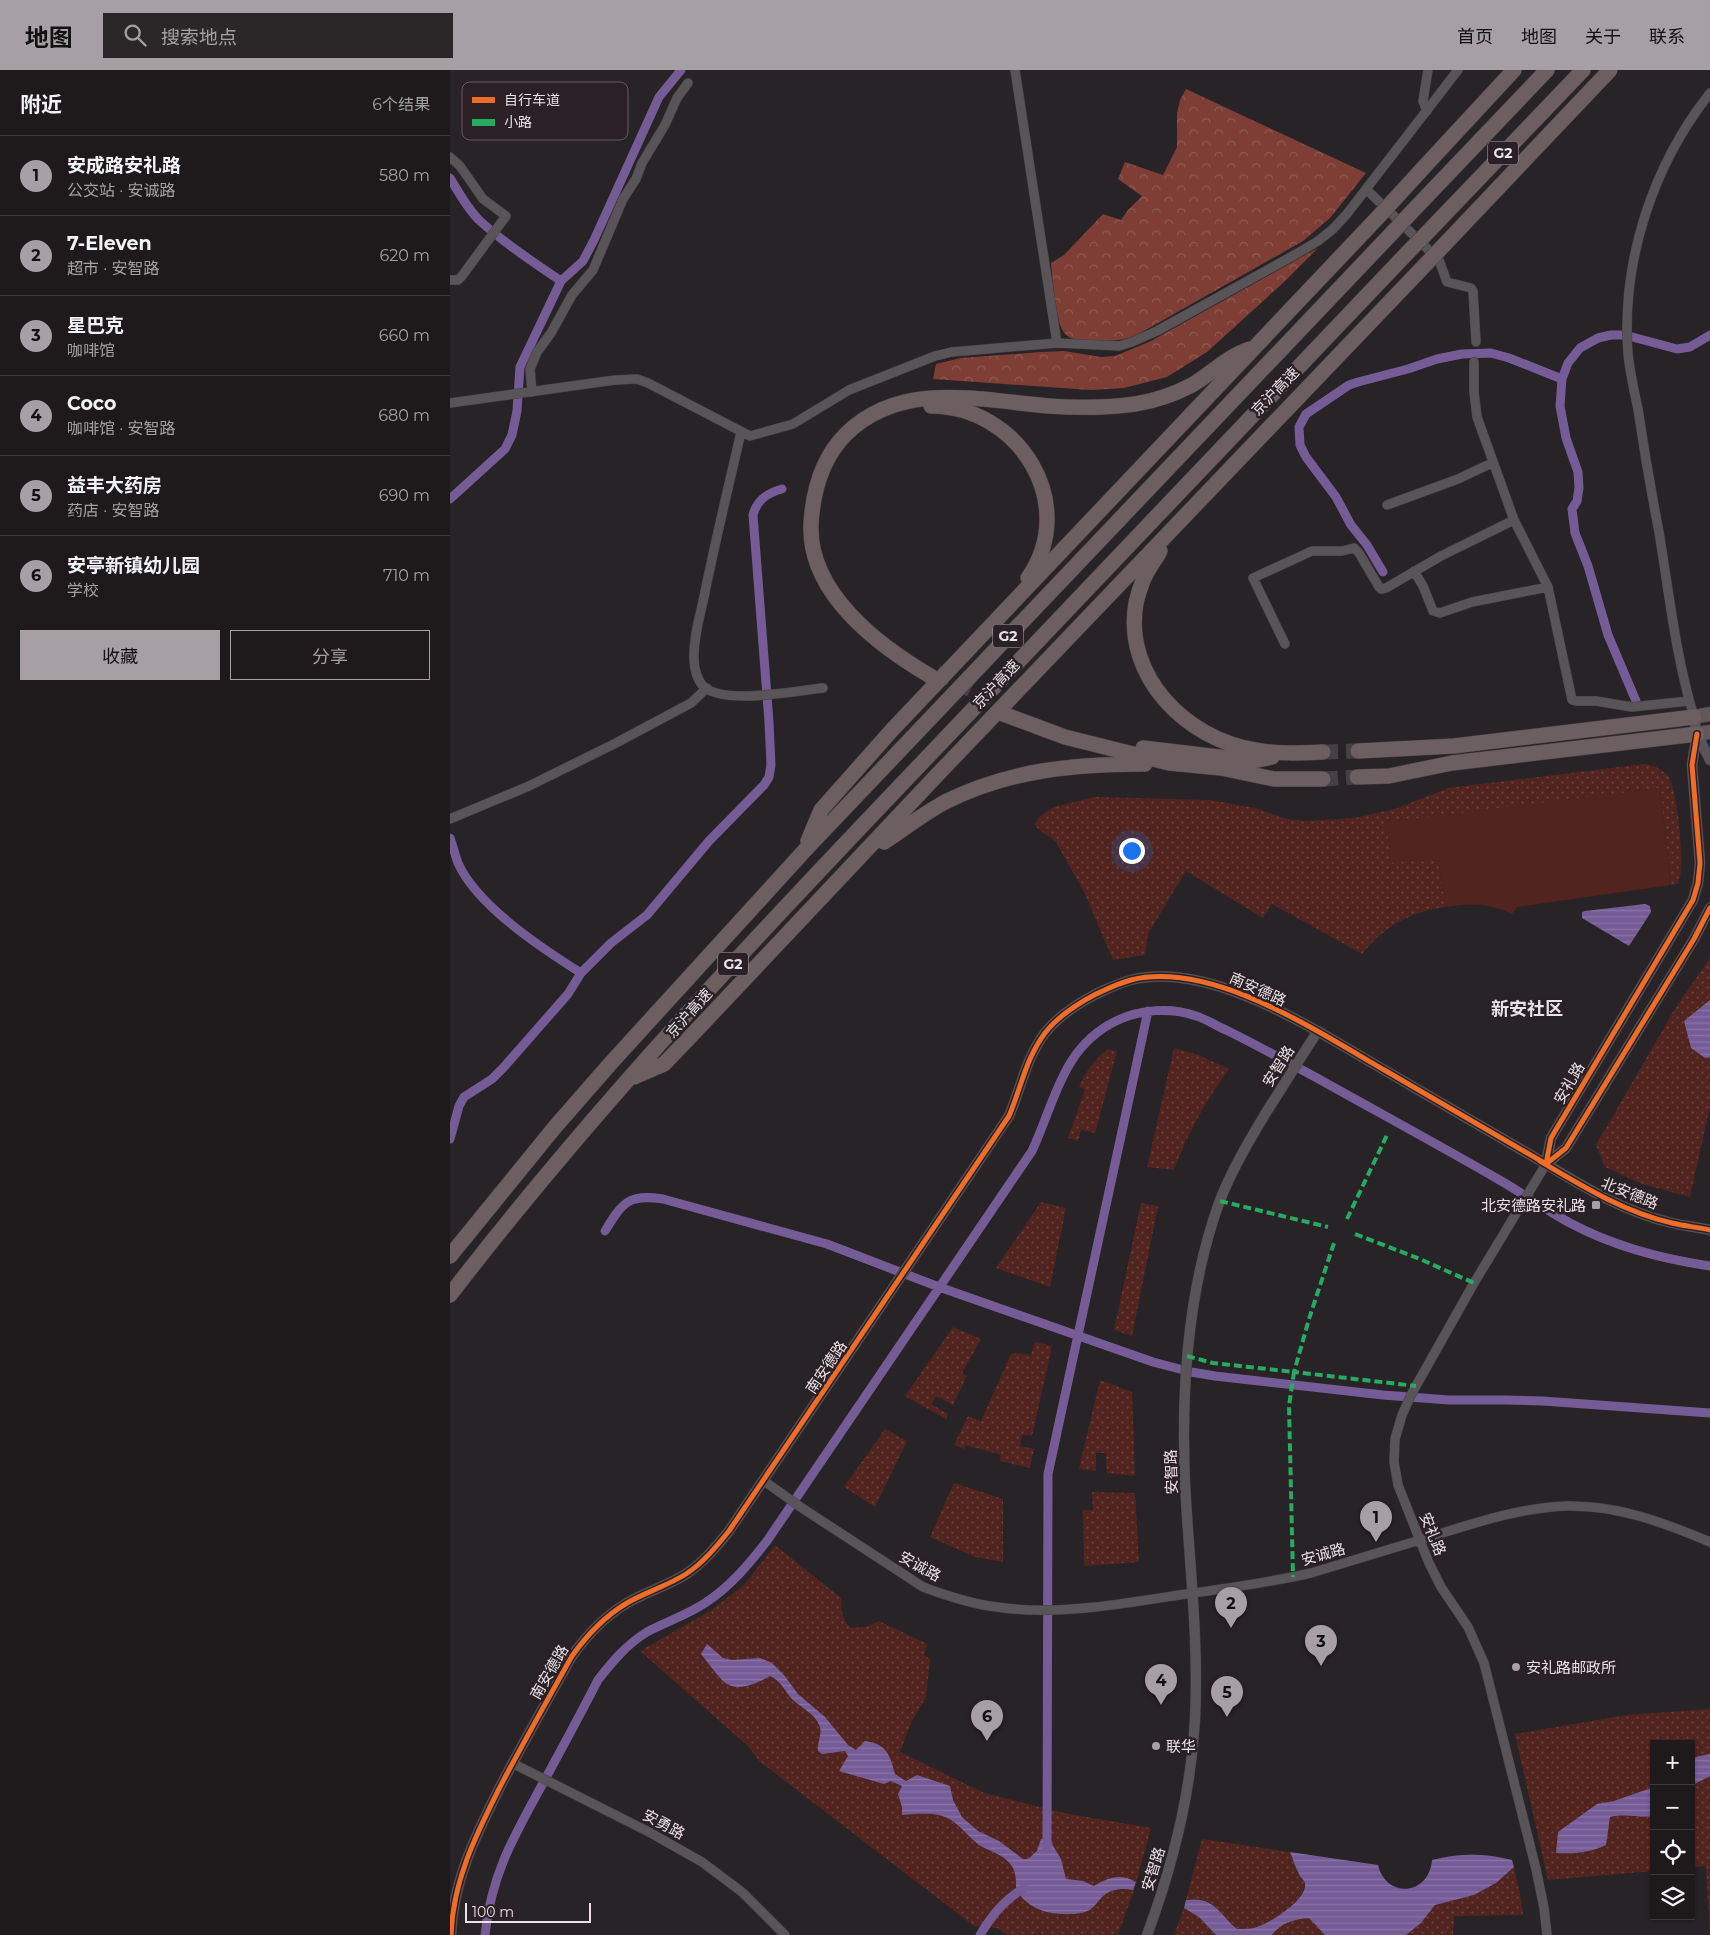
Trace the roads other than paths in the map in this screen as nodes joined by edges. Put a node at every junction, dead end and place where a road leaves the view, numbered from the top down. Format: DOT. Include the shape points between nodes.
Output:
graph roads {
  1 [pos="1014,70"];
  2 [pos="1428,70"];
  3 [pos="1458,70"];
  4 [pos="1514,70"];
  5 [pos="1547,70"];
  6 [pos="1583,70"];
  7 [pos="1610,70"];
  8 [pos="688,83"];
  9 [pos="1710,93"];
  10 [pos="1426,111"];
  11 [pos="450,157"];
  12 [pos="1366,189"];
  13 [pos="450,280"];
  14 [pos="1476,342"];
  15 [pos="1058,343"];
  16 [pos="1255,347"];
  17 [pos="1474,362"];
  18 [pos="530,392"];
  19 [pos="450,403"];
  20 [pos="741,432"];
  21 [pos="1492,463"];
  22 [pos="825,471"];
  23 [pos="1387,505"];
  24 [pos="1514,520"];
  25 [pos="1164,538"];
  26 [pos="1414,571"];
  27 [pos="1548,587"];
  28 [pos="997,619"];
  29 [pos="1285,644"];
  30 [pos="934,674"];
  31 [pos="707,688"];
  32 [pos="823,688"];
  33 [pos="1689,701"];
  34 [pos="1710,714"];
  35 [pos="1694,717"];
  36 [pos="1703,733"];
  37 [pos="1358,751"];
  38 [pos="1323,752"];
  39 [pos="1293,754"];
  40 [pos="1710,760"];
  41 [pos="1169,763"];
  42 [pos="1357,777"];
  43 [pos="1323,778"];
  44 [pos="452,818"];
  45 [pos="806,848"];
  46 [pos="865,852"];
  47 [pos="1710,908"];
  48 [pos="1318,1031"];
  49 [pos="628,1080"];
  50 [pos="1546,1164"];
  51 [pos="1710,1230"];
  52 [pos="450,1256"];
  53 [pos="450,1295"];
  54 [pos="764,1481"];
  55 [pos="1419,1540"];
  56 [pos="1710,1542"];
  57 [pos="1193,1593"];
  58 [pos="512,1763"];
  59 [pos="451,1935"];
  60 [pos="785,1935"];
  61 [pos="1147,1935"];
  62 [pos="1547,1935"];
  1 -- 15 [label="street"];
  2 -- 10 [label="street" via="1423,101"];
  3 -- 10 [label="street"];
  4 -- 16 [label="highway, bridge"];
  5 -- 45 [label="highway, 京沪高速 / G2, bridge"];
  6 -- 49 [label="highway, 京沪高速 / G2, bridge" via="808,882"];
  7 -- 25 [label="highway, bridge"];
  8 -- 18 [label="street" via="676,98 665,125 623,199 593,270 572,294 538,352 530,369"];
  9 -- 33 [label="street" via="1683,130 1652,194 1636,252 1628,327 1630,370"];
  10 -- 12 [label="street"];
  11 -- 13 [label="street" via="483,199 506,216 462,276 458,280"];
  12 -- 14 [label="street" via="1439,260 1447,282 1467,286 1473,291"];
  12 -- 15 [label="street" via="1346,215 1318,241 1157,331 1119,346"];
  15 -- 20 [label="street" via="975,349 935,356 849,390 793,424 750,436"];
  16 -- 22 [label="highway" via="1236,354 1192,385 1136,403 1049,406 942,397 906,401 871,414 855,426 832,451"];
  16 -- 28 [label="highway"];
  17 -- 21 [label="street" via="1475,406"];
  18 -- 19 [label="street"];
  18 -- 20 [label="street" via="638,379"];
  20 -- 31 [label="street" via="695,645 696,674"];
  21 -- 23 [label="street"];
  21 -- 24 [label="street"];
  22 -- 28 [label="highway" via="860,431 890,413 942,406 976,414 1005,432 1036,470 1045,502 1045,538 1023,586"];
  22 -- 30 [label="highway" via="815,509 825,563 842,595 866,622"];
  24 -- 26 [label="street"];
  24 -- 27 [label="street"];
  25 -- 39 [label="highway" via="1136,601 1133,625 1137,648 1156,690 1188,722 1208,734 1254,750"];
  25 -- 46 [label="highway"];
  26 -- 27 [label="street" via="1436,613 1472,602"];
  26 -- 29 [label="street" via="1381,589 1354,548 1312,552 1253,578"];
  27 -- 33 [label="street" via="1572,700 1632,707"];
  28 -- 45 [label="highway" via="820,810"];
  31 -- 32 [label="street" via="721,694"];
  31 -- 44 [label="street" via="690,703 616,743 529,786"];
  33 -- 35 [label="street"];
  34 -- 35 [label="main road"];
  35 -- 36 [label="street"];
  35 -- 37 [label="highway" via="1454,746"];
  36 -- 40 [label="street"];
  36 -- 42 [label="highway" via="1452,763 1389,776"];
  36 -- 50 [label="street, 安礼路" via="1692,765 1700,863 1693,900 1551,1138"];
  38 -- 39 [label="highway"];
  39 -- 41 [label="highway" via="1253,760 1120,745 1005,712 1065,737"];
  41 -- 43 [label="highway" via="1292,780"];
  41 -- 46 [label="highway" via="1080,765 986,784 944,803"];
  45 -- 52 [label="highway, 京沪高速 / G2" via="616,1056"];
  46 -- 49 [label="highway" via="664,1064"];
  47 -- 50 [label="street, 安礼路" via="1566,1148"];
  48 -- 50 [label="street, 南安德路"];
  48 -- 54 [label="street, 南安德路" via="1220,985 1156,977 1132,980 1106,989 1061,1016 1045,1033 1028,1063 1009,1116"];
  48 -- 57 [label="street, 安智路" via="1233,1170 1220,1201 1197,1286 1185,1382 1185,1482"];
  49 -- 53 [label="highway, 京沪高速 / G2"];
  50 -- 51 [label="street, 北安德路" via="1601,1196 1641,1214"];
  50 -- 55 [label="street, 安礼路" via="1406,1405 1395,1439 1394,1462 1398,1485"];
  54 -- 57 [label="street, 安诚路" via="923,1586 978,1604 1054,1610"];
  54 -- 58 [label="street, 南安德路" via="702,1563 668,1584 626,1603 584,1639"];
  55 -- 56 [label="street, 安诚路" via="1516,1511 1569,1506 1647,1517"];
  55 -- 57 [label="street, 安诚路" via="1289,1578"];
  55 -- 62 [label="street, 安礼路" via="1441,1587 1468,1627 1484,1663 1538,1877"];
  57 -- 61 [label="street, 安智路" via="1195,1718 1191,1764 1177,1842"];
  58 -- 59 [label="street, 南安德路" via="464,1864 454,1900"];
  58 -- 60 [label="street, 安勇路" via="679,1848 713,1869 742,1892"];
}
